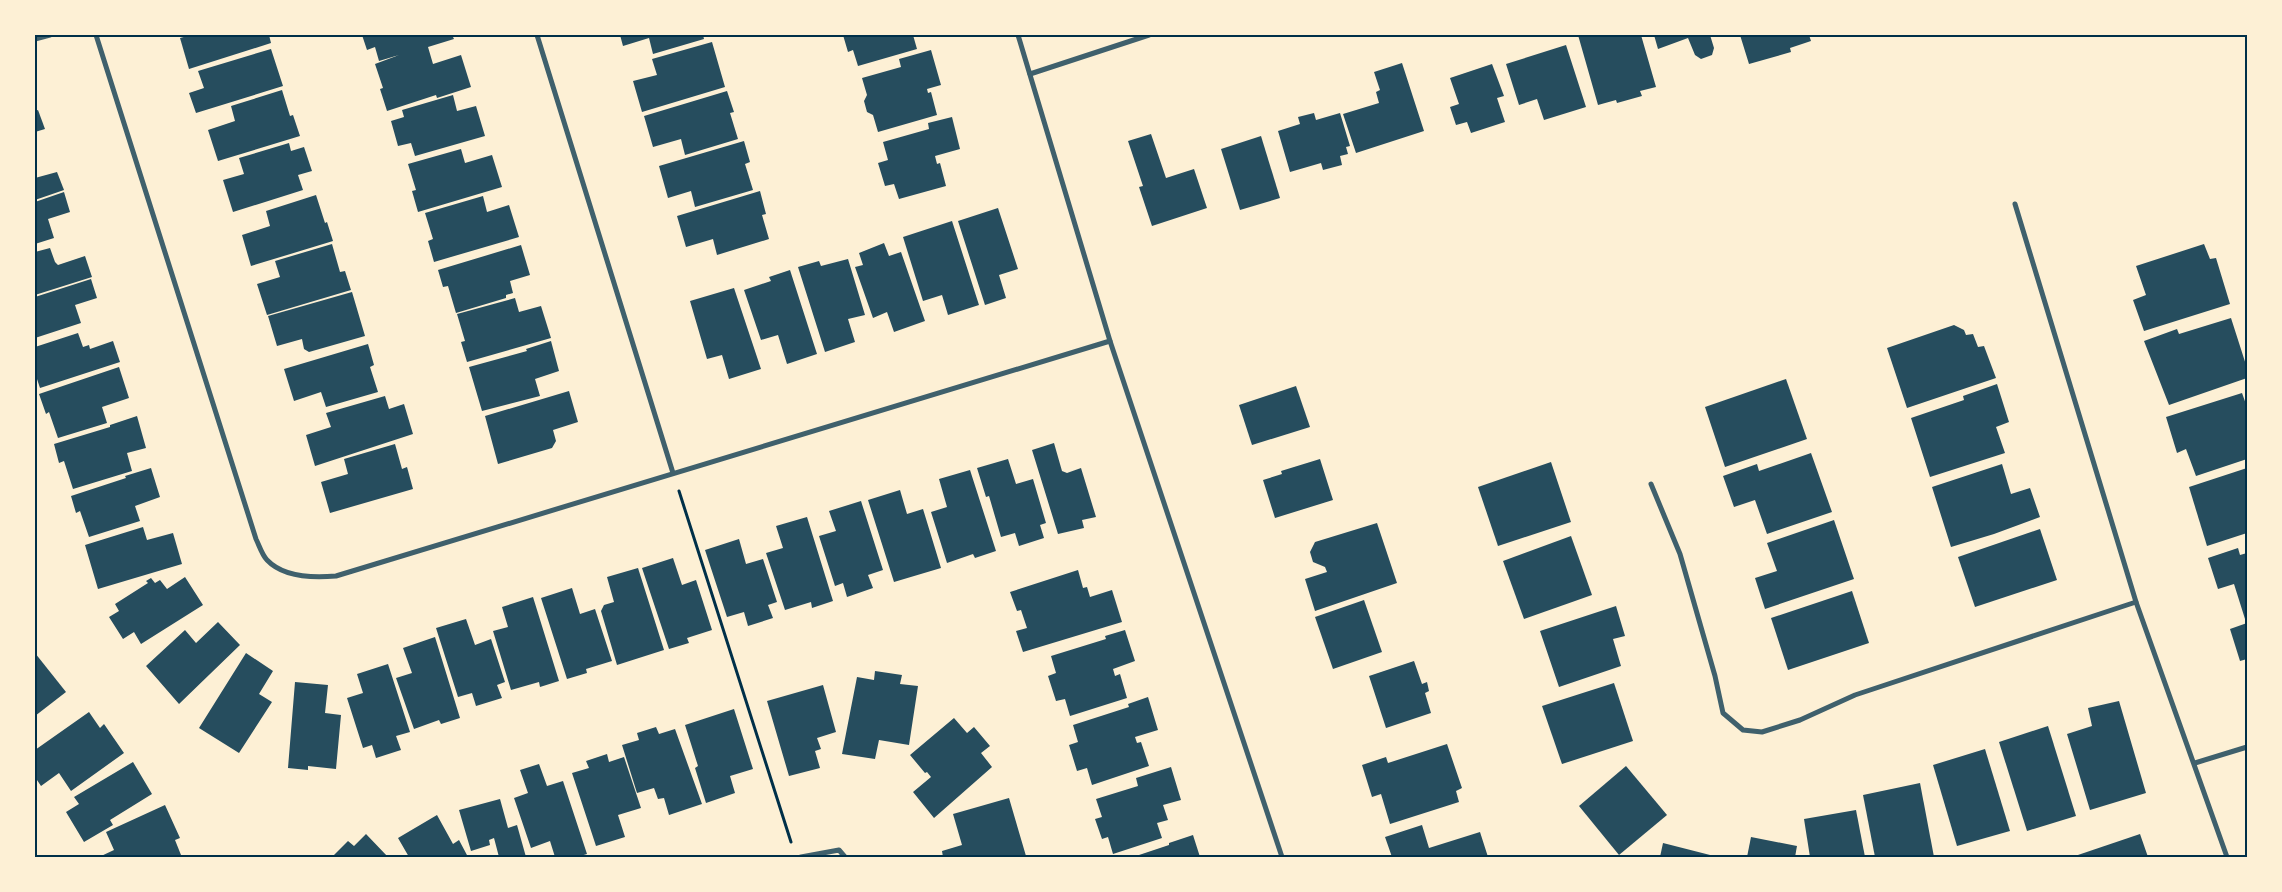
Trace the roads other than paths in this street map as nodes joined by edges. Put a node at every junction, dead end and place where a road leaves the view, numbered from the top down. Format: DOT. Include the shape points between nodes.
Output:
graph roads {
  1 [pos="50,35"];
  2 [pos="96,35"];
  3 [pos="537,35"];
  4 [pos="1018,35"];
  5 [pos="1150,35"];
  6 [pos="35,39"];
  7 [pos="1030,74"];
  8 [pos="2015,204"];
  9 [pos="1110,341"];
  10 [pos="674,473"];
  11 [pos="1651,484"];
  12 [pos="2136,602"];
  13 [pos="2247,747"];
  14 [pos="2195,763"];
  15 [pos="801,857"];
  16 [pos="845,857"];
  17 [pos="1282,857"];
  18 [pos="2227,857"];
  1 -- 6 [label="street"];
  2 -- 10 [label="street" via="256,539 267,560 287,572 314,578 336,576"];
  3 -- 10 [label="street"];
  4 -- 7 [label="street"];
  5 -- 7 [label="street"];
  7 -- 9 [label="street"];
  8 -- 12 [label="street"];
  9 -- 10 [label="street"];
  9 -- 17 [label="street"];
  11 -- 12 [label="street" via="1680,554 1723,713 1743,730 1762,732 1800,720 1855,695"];
  12 -- 14 [label="street"];
  13 -- 14 [label="street"];
  14 -- 18 [label="street"];
  15 -- 16 [label="street" via="838,850"];
}
